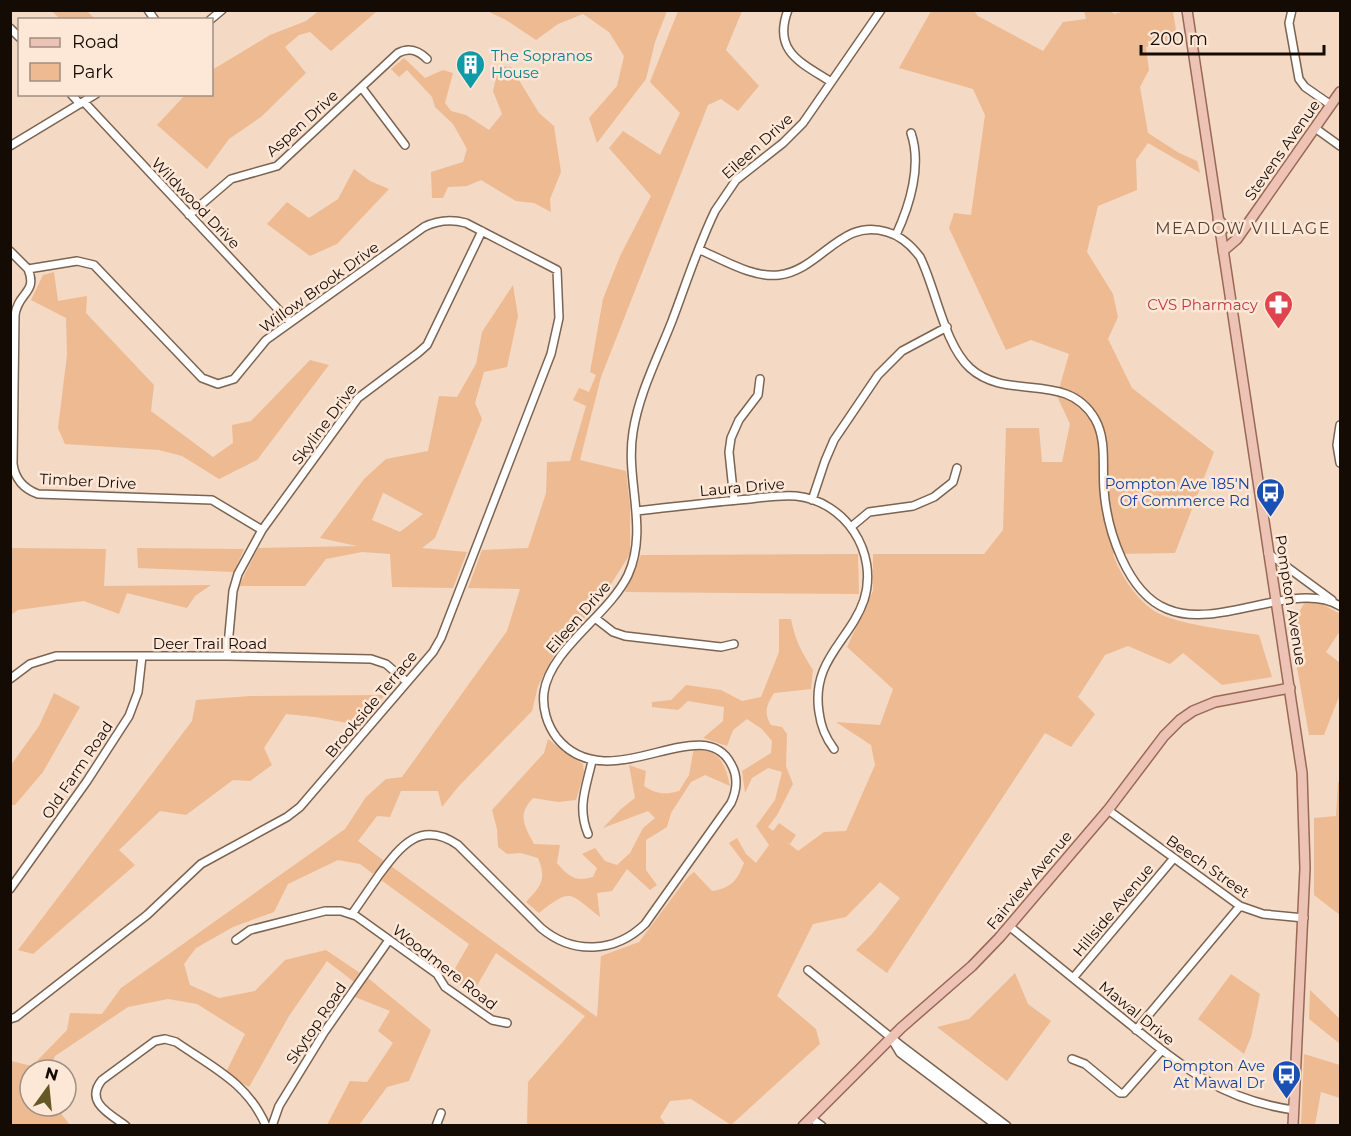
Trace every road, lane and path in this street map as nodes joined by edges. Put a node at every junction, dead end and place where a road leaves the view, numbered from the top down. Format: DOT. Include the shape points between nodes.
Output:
graph roads {
  1 [pos="788,10"];
  2 [pos="881,10"];
  3 [pos="1187,10"];
  4 [pos="1292,10"];
  5 [pos="427,59"];
  6 [pos="831,82"];
  7 [pos="362,87"];
  8 [pos="1341,92"];
  9 [pos="73,96"];
  10 [pos="93,96"];
  11 [pos="82,103"];
  12 [pos="1331,105"];
  13 [pos="1315,128"];
  14 [pos="911,133"];
  15 [pos="11,145"];
  16 [pos="405,146"];
  17 [pos="1341,146"];
  18 [pos="189,215"];
  19 [pos="1218,219"];
  20 [pos="1246,226"];
  21 [pos="482,231"];
  22 [pos="896,235"];
  23 [pos="10,250"];
  24 [pos="700,250"];
  25 [pos="1222,251"];
  26 [pos="28,269"];
  27 [pos="557,270"];
  28 [pos="290,322"];
  29 [pos="947,327"];
  30 [pos="760,379"];
  31 [pos="1341,425"];
  32 [pos="1341,463"];
  33 [pos="957,468"];
  34 [pos="734,500"];
  35 [pos="812,500"];
  36 [pos="636,511"];
  37 [pos="851,526"];
  38 [pos="262,530"];
  39 [pos="1268,552"];
  40 [pos="1276,603"];
  41 [pos="1340,606"];
  42 [pos="595,618"];
  43 [pos="734,644"];
  44 [pos="142,656"];
  45 [pos="227,656"];
  46 [pos="10,679"];
  47 [pos="407,682"];
  48 [pos="1290,688"];
  49 [pos="834,749"];
  50 [pos="592,760"];
  51 [pos="1108,810"];
  52 [pos="588,834"];
  53 [pos="1174,858"];
  54 [pos="10,889"];
  55 [pos="1240,906"];
  56 [pos="351,914"];
  57 [pos="1304,918"];
  58 [pos="1009,926"];
  59 [pos="236,940"];
  60 [pos="389,940"];
  61 [pos="808,970"];
  62 [pos="1073,978"];
  63 [pos="10,1019"];
  64 [pos="507,1023"];
  65 [pos="1136,1030"];
  66 [pos="892,1038"];
  67 [pos="1162,1050"];
  68 [pos="1072,1059"];
  69 [pos="958,1092"];
  70 [pos="1294,1110"];
  71 [pos="441,1113"];
  72 [pos="811,1118"];
  73 [pos="126,1125"];
  74 [pos="266,1125"];
  75 [pos="272,1125"];
  76 [pos="436,1125"];
  77 [pos="803,1125"];
  78 [pos="822,1125"];
  79 [pos="998,1125"];
  80 [pos="1007,1125"];
  81 [pos="1293,1125"];
  1 -- 6 [label="street" via="783,31 789,52"];
  2 -- 6 [label="street, Eileen Drive"];
  3 -- 19 [label="main road, Pompton Avenue"];
  4 -- 12 [label="street" via="1289,23 1299,80"];
  5 -- 7 [label="street, Aspen Drive" via="416,51 401,51"];
  6 -- 24 [label="street, Eileen Drive" via="796,130 730,188 715,211"];
  7 -- 16 [label="street"];
  7 -- 18 [label="street, Aspen Drive" via="277,166 231,179"];
  8 -- 12 [label="main road, Stevens Avenue"];
  9 -- 11 [label="street, Wildwood Drive"];
  10 -- 11 [label="street"];
  11 -- 15 [label="street"];
  11 -- 18 [label="street, Wildwood Drive"];
  12 -- 13 [label="main road, Stevens Avenue"];
  13 -- 17 [label="street"];
  13 -- 20 [label="main road, Stevens Avenue"];
  14 -- 22 [label="street" via="916,149 910,200"];
  18 -- 28 [label="street, Wildwood Drive"];
  19 -- 20 [label="main road" via="1231,229"];
  19 -- 25 [label="main road, Pompton Avenue"];
  20 -- 25 [label="main road, Stevens Avenue"];
  21 -- 27 [label="street, Willow Brook Drive"];
  21 -- 28 [label="street, Willow Brook Drive" via="454,220 430,224"];
  21 -- 38 [label="street, Skyline Drive" via="426,345 358,398"];
  22 -- 24 [label="street" via="878,230 853,232 801,268 774,275 755,272"];
  22 -- 29 [label="street" via="920,257"];
  23 -- 26 [label="street"];
  24 -- 36 [label="street, Eileen Drive" via="635,419 630,462"];
  25 -- 39 [label="main road, Pompton Avenue"];
  26 -- 28 [label="street, Willow Brook Drive" via="77,261 94,265 202,378 212,383 224,384 234,379 266,340"];
  26 -- 38 [label="street, Timber Drive" via="32,285 16,305 15,315 13,464 23,485 38,494 212,500"];
  27 -- 47 [label="street, Brookside Terrace" via="559,318 551,354 441,638"];
  29 -- 35 [label="street" via="903,351 879,375 834,440"];
  29 -- 40 [label="street" via="960,356 982,377 1011,387 1058,390 1077,399 1091,413 1102,438 1105,503 1113,535 1128,570 1149,597 1167,609 1192,614"];
  30 -- 34 [label="street" via="758,395 731,438 729,459"];
  31 -- 32 [label="street" via="1337,445"];
  33 -- 37 [label="street" via="953,482 934,497 913,506 869,512"];
  34 -- 35 [label="street, Laura Drive" via="787,496"];
  34 -- 36 [label="street, Laura Drive"];
  35 -- 37 [label="street, Laura Drive" via="832,509"];
  36 -- 42 [label="street, Eileen Drive" via="637,542 632,566 620,589"];
  37 -- 49 [label="street, Laura Drive" via="864,552 867,585 860,609 828,658 819,683 821,725"];
  38 -- 45 [label="street, Skyline Drive" via="233,591"];
  39 -- 40 [label="main road, Pompton Avenue"];
  39 -- 41 [label="street"];
  40 -- 41 [label="street" via="1317,597"];
  40 -- 48 [label="main road, Pompton Avenue"];
  42 -- 43 [label="street" via="625,636 721,647"];
  42 -- 50 [label="street, Eileen Drive" via="554,665 544,700 548,722 559,740 577,755"];
  44 -- 45 [label="street, Deer Trail Road"];
  44 -- 46 [label="street, Deer Trail Road" via="56,656 30,664"];
  44 -- 54 [label="street, Old Farm Road" via="138,692 129,716"];
  45 -- 47 [label="street, Deer Trail Road" via="371,659 386,664"];
  47 -- 63 [label="street, Brookside Terrace" via="300,807 201,864 147,915"];
  48 -- 51 [label="main road, Fairview Avenue" via="1222,699 1186,716 1164,736"];
  48 -- 57 [label="main road, Pompton Avenue" via="1305,818"];
  50 -- 52 [label="street" via="582,808"];
  50 -- 56 [label="street, Eileen Drive" via="619,761 702,744 723,753 734,771 735,793 728,807 650,918 633,935 596,948 560,941 541,928 458,846 436,836 417,837 400,847"];
  51 -- 53 [label="street, Beech Street"];
  51 -- 58 [label="main road, Fairview Avenue"];
  53 -- 55 [label="street, Beech Street"];
  53 -- 62 [label="street, Hillside Avenue"];
  55 -- 57 [label="street, Beech Street" via="1263,914"];
  55 -- 65 [label="street"];
  56 -- 59 [label="street" via="325,911 250,930"];
  56 -- 60 [label="street, Woodmere Road"];
  57 -- 70 [label="main road, Pompton Avenue"];
  58 -- 62 [label="street, Mawal Drive"];
  58 -- 66 [label="main road, Fairview Avenue" via="972,966"];
  60 -- 64 [label="street, Woodmere Road" via="437,974 445,987 492,1020"];
  60 -- 75 [label="street, Skytop Road" via="325,1031 279,1106"];
  61 -- 66 [label="street"];
  62 -- 65 [label="street, Mawal Drive"];
  65 -- 67 [label="street, Mawal Drive"];
  66 -- 69 [label="street"];
  66 -- 72 [label="main road, Fairview Avenue"];
  67 -- 68 [label="street" via="1124,1094 1085,1064"];
  67 -- 70 [label="street, Mawal Drive" via="1197,1077 1227,1093"];
  69 -- 79 [label="street"];
  69 -- 80 [label="street"];
  70 -- 81 [label="main road, Pompton Avenue"];
  71 -- 76 [label="street"];
  72 -- 77 [label="main road, Fairview Avenue"];
  72 -- 78 [label="street"];
  73 -- 74 [label="street" via="98,1104 97,1087 159,1040 169,1039 234,1082 252,1100"];
}
